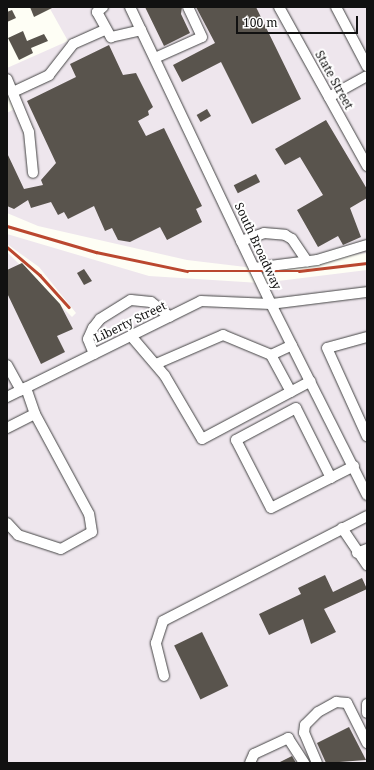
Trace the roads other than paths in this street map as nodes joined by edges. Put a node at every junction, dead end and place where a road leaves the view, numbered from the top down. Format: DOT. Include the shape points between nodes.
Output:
graph roads {
  1 [pos="103,7"];
  2 [pos="130,7"];
  3 [pos="188,7"];
  4 [pos="279,7"];
  5 [pos="336,7"];
  6 [pos="106,29"];
  7 [pos="141,30"];
  8 [pos="154,58"];
  9 [pos="367,66"];
  10 [pos="367,76"];
  11 [pos="7,79"];
  12 [pos="13,92"];
  13 [pos="329,97"];
  14 [pos="367,166"];
  15 [pos="33,173"];
  16 [pos="241,241"];
  17 [pos="367,245"];
  18 [pos="307,261"];
  19 [pos="254,268"];
  20 [pos="367,292"];
  21 [pos="271,304"];
  22 [pos="170,317"];
  23 [pos="131,336"];
  24 [pos="367,337"];
  25 [pos="292,345"];
  26 [pos="94,354"];
  27 [pos="271,355"];
  28 [pos="7,364"];
  29 [pos="156,364"];
  30 [pos="310,381"];
  31 [pos="24,389"];
  32 [pos="290,392"];
  33 [pos="7,398"];
  34 [pos="35,414"];
  35 [pos="7,428"];
  36 [pos="367,436"];
  37 [pos="354,466"];
  38 [pos="331,478"];
  39 [pos="367,494"];
  40 [pos="367,516"];
  41 [pos="7,523"];
  42 [pos="342,528"];
  43 [pos="367,549"];
  44 [pos="357,553"];
  45 [pos="367,565"];
  46 [pos="164,676"];
  47 [pos="367,704"];
  48 [pos="367,713"];
  49 [pos="367,743"];
  50 [pos="250,763"];
  51 [pos="304,763"];
  52 [pos="317,763"];
  1 -- 6 [label="street" via="97,12"];
  2 -- 7 [label="street, South Broadway"];
  3 -- 8 [label="street" via="202,37"];
  4 -- 13 [label="street, State Street"];
  5 -- 9 [label="street"];
  6 -- 7 [label="street" via="111,37 118,38"];
  6 -- 12 [label="street" via="70,48 49,75"];
  7 -- 8 [label="street, South Broadway"];
  8 -- 16 [label="street, South Broadway"];
  10 -- 13 [label="street"];
  11 -- 12 [label="street"];
  12 -- 15 [label="street" via="28,132"];
  13 -- 14 [label="street, State Street"];
  16 -- 18 [label="street" via="264,233 285,235 292,238"];
  16 -- 19 [label="street, South Broadway"];
  17 -- 18 [label="street"];
  18 -- 19 [label="street"];
  19 -- 21 [label="street, South Broadway"];
  20 -- 21 [label="street, Liberty Street"];
  21 -- 22 [label="street, Liberty Street" via="201,301"];
  21 -- 25 [label="street, South Broadway"];
  22 -- 23 [label="street, Liberty Street"];
  22 -- 26 [label="street" via="151,302 131,300 100,319 93,328 88,339"];
  23 -- 26 [label="street, Liberty Street"];
  23 -- 29 [label="street"];
  24 -- 36 [label="street" via="327,348"];
  25 -- 27 [label="street"];
  25 -- 30 [label="street, South Broadway"];
  26 -- 31 [label="street, Liberty Street"];
  27 -- 29 [label="street" via="222,335"];
  27 -- 32 [label="street"];
  28 -- 31 [label="street"];
  29 -- 32 [label="street" via="202,439"];
  30 -- 32 [label="street"];
  30 -- 37 [label="street, South Broadway"];
  31 -- 33 [label="street, Liberty Street"];
  31 -- 34 [label="street"];
  34 -- 35 [label="street"];
  34 -- 41 [label="street" via="89,514 92,532 61,549 18,535"];
  37 -- 38 [label="street"];
  37 -- 39 [label="street, South Broadway"];
  38 -- 38 [label="street" via="271,508 236,440 296,408"];
  40 -- 42 [label="street"];
  42 -- 44 [label="street"];
  42 -- 46 [label="street" via="163,621 156,643"];
  43 -- 44 [label="street"];
  44 -- 45 [label="street"];
  47 -- 48 [label="street"];
  49 -- 52 [label="street" via="347,703 336,702 318,712 305,725 304,733"];
  50 -- 51 [label="street" via="254,754 288,738"];
}
